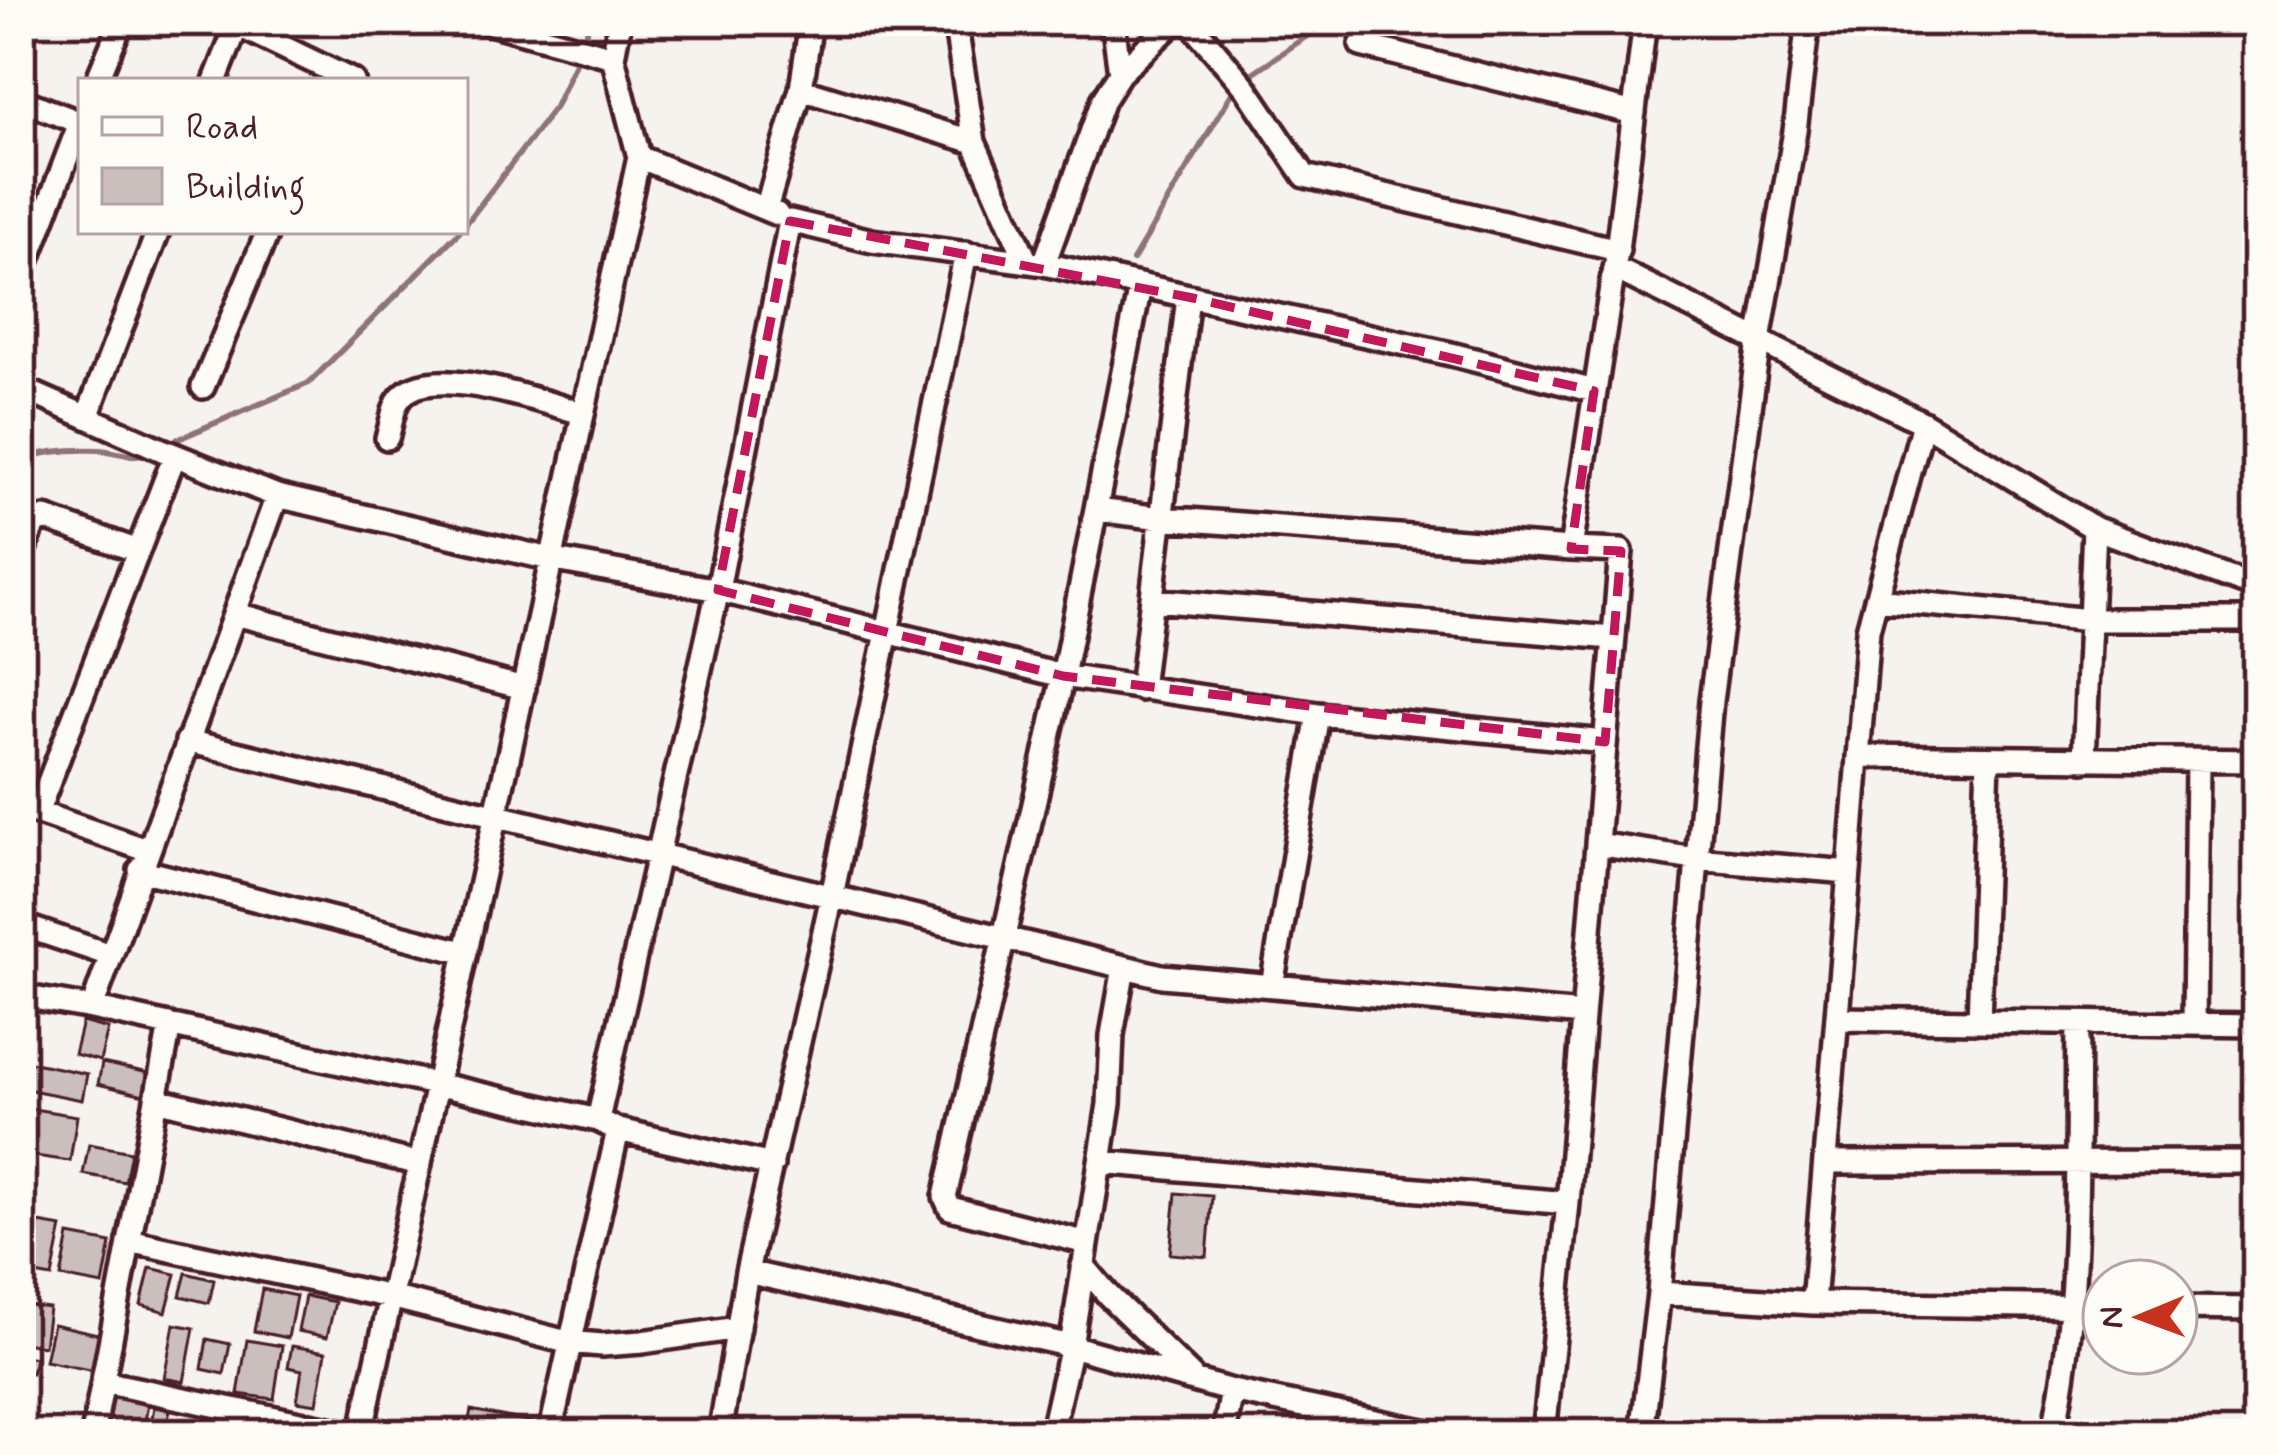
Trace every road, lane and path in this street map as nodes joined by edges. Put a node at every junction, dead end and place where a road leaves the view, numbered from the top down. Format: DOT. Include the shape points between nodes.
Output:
graph roads {
  1 [pos="122,21"];
  2 [pos="483,21"];
  3 [pos="620,21"];
  4 [pos="811,21"];
  5 [pos="955,21"];
  6 [pos="1113,21"];
  7 [pos="1174,21"];
  8 [pos="1189,21"];
  9 [pos="1646,21"];
  10 [pos="1808,21"];
  11 [pos="235,22"];
  12 [pos="1361,45"];
  13 [pos="603,53"];
  14 [pos="1120,73"];
  15 [pos="98,78"];
  16 [pos="216,78"];
  17 [pos="347,78"];
  18 [pos="801,89"];
  19 [pos="21,100"];
  20 [pos="1634,113"];
  21 [pos="78,121"];
  22 [pos="78,130"];
  23 [pos="974,142"];
  24 [pos="639,158"];
  25 [pos="766,209"];
  26 [pos="790,221"];
  27 [pos="157,234"];
  28 [pos="267,234"];
  29 [pos="966,253"];
  30 [pos="1616,259"];
  31 [pos="1035,262"];
  32 [pos="21,278"];
  33 [pos="1140,286"];
  34 [pos="1188,296"];
  35 [pos="1759,341"];
  36 [pos="203,387"];
  37 [pos="21,388"];
  38 [pos="1594,391"];
  39 [pos="583,412"];
  40 [pos="94,420"];
  41 [pos="1923,423"];
  42 [pos="387,438"];
  43 [pos="168,453"];
  44 [pos="277,496"];
  45 [pos="1096,510"];
  46 [pos="1162,518"];
  47 [pos="2094,528"];
  48 [pos="1571,549"];
  49 [pos="138,550"];
  50 [pos="21,556"];
  51 [pos="550,559"];
  52 [pos="2257,587"];
  53 [pos="718,590"];
  54 [pos="1876,599"];
  55 [pos="1152,600"];
  56 [pos="235,614"];
  57 [pos="2090,620"];
  58 [pos="2257,620"];
  59 [pos="885,633"];
  60 [pos="1613,638"];
  61 [pos="1063,676"];
  62 [pos="524,688"];
  63 [pos="1141,689"];
  64 [pos="1318,714"];
  65 [pos="188,741"];
  66 [pos="1605,742"];
  67 [pos="1858,756"];
  68 [pos="1988,759"];
  69 [pos="2084,760"];
  70 [pos="2257,761"];
  71 [pos="2197,762"];
  72 [pos="29,810"];
  73 [pos="497,818"];
  74 [pos="1597,844"];
  75 [pos="661,856"];
  76 [pos="1694,859"];
  77 [pos="143,860"];
  78 [pos="1849,872"];
  79 [pos="832,896"];
  80 [pos="21,925"];
  81 [pos="1005,940"];
  82 [pos="463,952"];
  83 [pos="110,955"];
  84 [pos="1124,967"];
  85 [pos="1273,986"];
  86 [pos="21,996"];
  87 [pos="92,1008"];
  88 [pos="1583,1014"];
  89 [pos="1837,1019"];
  90 [pos="1979,1022"];
  91 [pos="2078,1023"];
  92 [pos="2194,1024"];
  93 [pos="170,1025"];
  94 [pos="2257,1025"];
  95 [pos="436,1086"];
  96 [pos="156,1100"];
  97 [pos="608,1125"];
  98 [pos="1100,1162"];
  99 [pos="2075,1162"];
  100 [pos="2257,1162"];
  101 [pos="1825,1163"];
  102 [pos="420,1164"];
  103 [pos="772,1165"];
  104 [pos="1568,1203"];
  105 [pos="129,1241"];
  106 [pos="1085,1254"];
  107 [pos="747,1272"];
  108 [pos="1659,1293"];
  109 [pos="391,1297"];
  110 [pos="1813,1303"];
  111 [pos="2069,1306"];
  112 [pos="2080,1306"];
  113 [pos="2200,1308"];
  114 [pos="2257,1309"];
  115 [pos="738,1328"];
  116 [pos="568,1342"];
  117 [pos="1071,1346"];
  118 [pos="1197,1381"];
  119 [pos="103,1382"];
  120 [pos="1232,1391"];
  121 [pos="1421,1433"];
  122 [pos="93,1434"];
  123 [pos="357,1434"];
  124 [pos="550,1434"];
  125 [pos="720,1434"];
  126 [pos="1051,1434"];
  127 [pos="1224,1434"];
  128 [pos="1544,1434"];
  129 [pos="1642,1434"];
  130 [pos="2054,1434"];
  1 -- 15 [label="street"];
  2 -- 13 [label="street"];
  3 -- 13 [label="street"];
  4 -- 18 [label="street"];
  5 -- 23 [label="street"];
  6 -- 14 [label="street"];
  7 -- 14 [label="street"];
  8 -- 30 [label="street" via="1314,181"];
  9 -- 20 [label="street"];
  10 -- 35 [label="street"];
  11 -- 16 [label="street"];
  11 -- 17 [label="street"];
  12 -- 20 [label="street"];
  13 -- 24 [label="street"];
  14 -- 31 [label="street"];
  18 -- 23 [label="street"];
  18 -- 25 [label="street"];
  19 -- 21 [label="street"];
  20 -- 30 [label="street"];
  22 -- 32 [label="street"];
  23 -- 31 [label="street"];
  24 -- 25 [label="street"];
  24 -- 39 [label="street"];
  25 -- 26 [label="street"];
  26 -- 29 [label="street"];
  26 -- 53 [label="street"];
  27 -- 40 [label="street"];
  28 -- 36 [label="street"];
  29 -- 31 [label="street"];
  29 -- 59 [label="street"];
  30 -- 35 [label="street"];
  30 -- 38 [label="street"];
  31 -- 33 [label="street"];
  33 -- 34 [label="street"];
  33 -- 45 [label="street"];
  34 -- 38 [label="street"];
  34 -- 46 [label="street"];
  35 -- 41 [label="street"];
  35 -- 76 [label="street"];
  37 -- 40 [label="street"];
  38 -- 48 [label="street"];
  39 -- 42 [label="street" via="466,383 430,383 398,402"];
  39 -- 51 [label="street"];
  40 -- 43 [label="street"];
  41 -- 47 [label="street"];
  41 -- 54 [label="street"];
  43 -- 44 [label="street"];
  43 -- 49 [label="street"];
  44 -- 51 [label="street"];
  44 -- 56 [label="street"];
  45 -- 46 [label="street"];
  45 -- 61 [label="street"];
  46 -- 48 [label="street"];
  46 -- 55 [label="street"];
  47 -- 52 [label="street"];
  47 -- 57 [label="street"];
  48 -- 60 [label="street" via="1621,551"];
  49 -- 50 [label="street" via="45,518 34,524"];
  49 -- 72 [label="street"];
  51 -- 53 [label="street"];
  51 -- 62 [label="street"];
  53 -- 59 [label="street"];
  53 -- 75 [label="street"];
  54 -- 57 [label="street"];
  54 -- 67 [label="street"];
  55 -- 60 [label="street"];
  55 -- 63 [label="street"];
  56 -- 62 [label="street"];
  56 -- 65 [label="street"];
  57 -- 58 [label="street"];
  57 -- 69 [label="street"];
  59 -- 61 [label="street"];
  59 -- 79 [label="street"];
  60 -- 66 [label="street"];
  61 -- 63 [label="street"];
  61 -- 81 [label="street"];
  62 -- 73 [label="street"];
  63 -- 64 [label="street"];
  64 -- 66 [label="street"];
  64 -- 85 [label="street"];
  65 -- 73 [label="street"];
  65 -- 77 [label="street"];
  66 -- 74 [label="street"];
  67 -- 68 [label="street"];
  67 -- 78 [label="street"];
  68 -- 69 [label="street"];
  68 -- 90 [label="street"];
  69 -- 71 [label="street"];
  70 -- 71 [label="street"];
  71 -- 92 [label="street"];
  72 -- 77 [label="street"];
  73 -- 75 [label="street"];
  73 -- 82 [label="street"];
  74 -- 76 [label="street"];
  74 -- 88 [label="street"];
  75 -- 79 [label="street"];
  75 -- 97 [label="street"];
  76 -- 78 [label="street"];
  76 -- 108 [label="street"];
  77 -- 82 [label="street"];
  77 -- 83 [label="street"];
  78 -- 89 [label="street"];
  79 -- 81 [label="street"];
  79 -- 103 [label="street"];
  80 -- 83 [label="street"];
  81 -- 84 [label="street"];
  81 -- 106 [label="street" via="945,1198 950,1208"];
  82 -- 95 [label="street"];
  83 -- 87 [label="street"];
  84 -- 85 [label="street"];
  84 -- 98 [label="street"];
  85 -- 88 [label="street"];
  86 -- 87 [label="street"];
  87 -- 93 [label="street"];
  88 -- 104 [label="street"];
  89 -- 90 [label="street"];
  89 -- 101 [label="street"];
  90 -- 91 [label="street"];
  91 -- 92 [label="street"];
  91 -- 99 [label="street"];
  92 -- 94 [label="street"];
  93 -- 95 [label="street"];
  93 -- 96 [label="street"];
  95 -- 97 [label="street"];
  95 -- 102 [label="street"];
  96 -- 102 [label="street"];
  96 -- 105 [label="street"];
  97 -- 103 [label="street"];
  97 -- 116 [label="street"];
  98 -- 104 [label="street"];
  98 -- 106 [label="street"];
  99 -- 100 [label="street"];
  99 -- 101 [label="street"];
  99 -- 111 [label="street"];
  101 -- 110 [label="street"];
  102 -- 109 [label="street"];
  103 -- 107 [label="street"];
  104 -- 128 [label="street"];
  105 -- 109 [label="street"];
  105 -- 119 [label="street"];
  106 -- 117 [label="street"];
  106 -- 118 [label="street" via="1109,1297"];
  107 -- 115 [label="street"];
  107 -- 117 [label="street"];
  108 -- 110 [label="street"];
  108 -- 129 [label="street"];
  109 -- 116 [label="street"];
  109 -- 123 [label="street"];
  110 -- 111 [label="street"];
  111 -- 112 [label="street"];
  111 -- 130 [label="street"];
  113 -- 114 [label="street"];
  115 -- 116 [label="street" via="642,1342"];
  115 -- 125 [label="street"];
  116 -- 124 [label="street"];
  117 -- 118 [label="street"];
  117 -- 126 [label="street"];
  118 -- 120 [label="street"];
  119 -- 122 [label="street"];
  119 -- 123 [label="street"];
  120 -- 121 [label="street"];
  120 -- 127 [label="street"];
}
